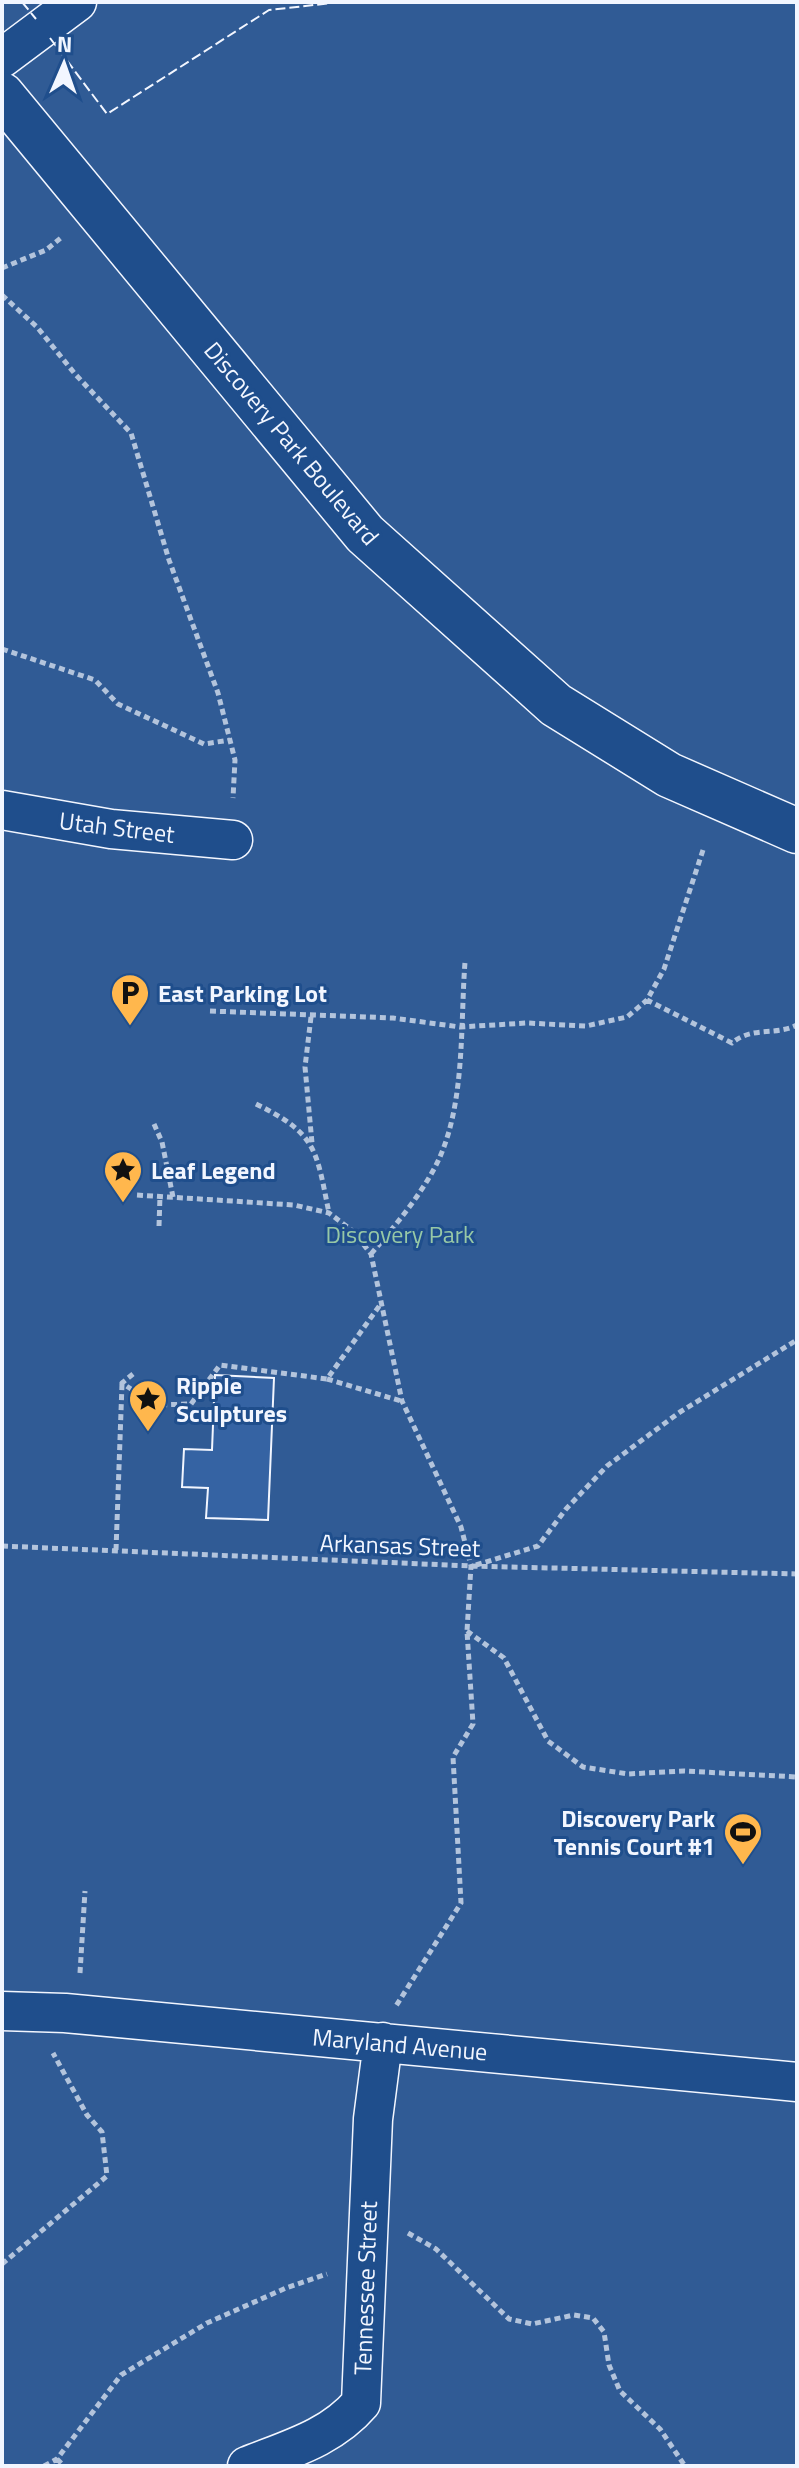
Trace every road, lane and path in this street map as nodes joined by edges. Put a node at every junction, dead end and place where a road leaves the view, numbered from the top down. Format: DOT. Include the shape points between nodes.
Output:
graph roads {
  1 [pos="77,2"];
  2 [pos="2,58"];
  3 [pos="2,95"];
  4 [pos="72,229"];
  5 [pos="2,268"];
  6 [pos="2,295"];
  7 [pos="2,649"];
  8 [pos="230,740"];
  9 [pos="2,810"];
  10 [pos="232,822"];
  11 [pos="797,831"];
  12 [pos="703,850"];
  13 [pos="465,962"];
  14 [pos="647,1000"];
  15 [pos="210,1011"];
  16 [pos="311,1017"];
  17 [pos="797,1025"];
  18 [pos="460,1027"];
  19 [pos="256,1104"];
  20 [pos="154,1124"];
  21 [pos="312,1147"];
  22 [pos="137,1195"];
  23 [pos="160,1196"];
  24 [pos="173,1197"];
  25 [pos="329,1213"];
  26 [pos="159,1226"];
  27 [pos="371,1254"];
  28 [pos="380,1304"];
  29 [pos="797,1340"];
  30 [pos="133,1374"];
  31 [pos="327,1379"];
  32 [pos="122,1383"];
  33 [pos="402,1401"];
  34 [pos="2,1546"];
  35 [pos="116,1551"];
  36 [pos="471,1566"];
  37 [pos="797,1574"];
  38 [pos="467,1631"];
  39 [pos="797,1777"];
  40 [pos="2,2011"];
  41 [pos="383,2042"];
  42 [pos="52,2051"];
  43 [pos="797,2082"];
  44 [pos="366,2232"];
  45 [pos="2,2264"];
  46 [pos="57,2459"];
  47 [pos="44,2466"];
  48 [pos="64,2466"];
  49 [pos="247,2466"];
  50 [pos="685,2466"];
  1 -- 2 [label="street"];
  3 -- 11 [label="street, Discovery Park Boulevard" via="365,534 556,705 669,775"];
  4 -- 5 [label="path" via="46,250"];
  6 -- 8 [label="path" via="131,433"];
  7 -- 8 [label="path" via="95,680 118,704 204,744"];
  8 -- 10 [label="path" via="235,760"];
  9 -- 10 [label="street, Utah Street" via="111,829"];
  12 -- 14 [label="path" via="664,969"];
  13 -- 18 [label="path"];
  14 -- 17 [label="path" via="732,1043 760,1030 784,1031"];
  14 -- 18 [label="path" via="627,1017 586,1026"];
  15 -- 16 [label="path"];
  16 -- 18 [label="path" via="393,1018"];
  16 -- 21 [label="path" via="305,1067"];
  18 -- 27 [label="path" via="452,1113 435,1168"];
  19 -- 21 [label="path" via="302,1130"];
  20 -- 24 [label="path"];
  21 -- 25 [label="path"];
  22 -- 23 [label="path"];
  23 -- 24 [label="path"];
  23 -- 26 [label="path"];
  24 -- 25 [label="path" via="294,1205"];
  25 -- 27 [label="path"];
  27 -- 28 [label="path"];
  28 -- 31 [label="path"];
  28 -- 33 [label="path"];
  29 -- 36 [label="path" via="680,1412 607,1466 538,1546"];
  30 -- 32 [label="path"];
  31 -- 32 [label="path" via="220,1365 191,1404 155,1405"];
  31 -- 33 [label="path"];
  32 -- 35 [label="path"];
  33 -- 36 [label="path" via="461,1527"];
  34 -- 35 [label="path, Arkansas Street"];
  35 -- 36 [label="path, Arkansas Street"];
  36 -- 37 [label="path, Arkansas Street"];
  36 -- 38 [label="path"];
  38 -- 39 [label="path" via="504,1658 548,1741 583,1767 628,1774"];
  38 -- 41 [label="path" via="473,1724 453,1757 461,1903 398,1999"];
  40 -- 41 [label="street, Maryland Avenue"];
  41 -- 43 [label="street, Maryland Avenue"];
  41 -- 44 [label="street, Tennessee Street"];
  42 -- 45 [label="path" via="102,2132 107,2176"];
  44 -- 46 [label="path" via="325,2276 207,2323 121,2375"];
  44 -- 49 [label="street, Tennessee Street" via="361,2403 325,2435"];
  44 -- 50 [label="path" via="398,2228 436,2249 509,2319 532,2324 574,2315 593,2318 604,2332 620,2391 660,2429"];
  46 -- 47 [label="path"];
  46 -- 48 [label="path"];
}
